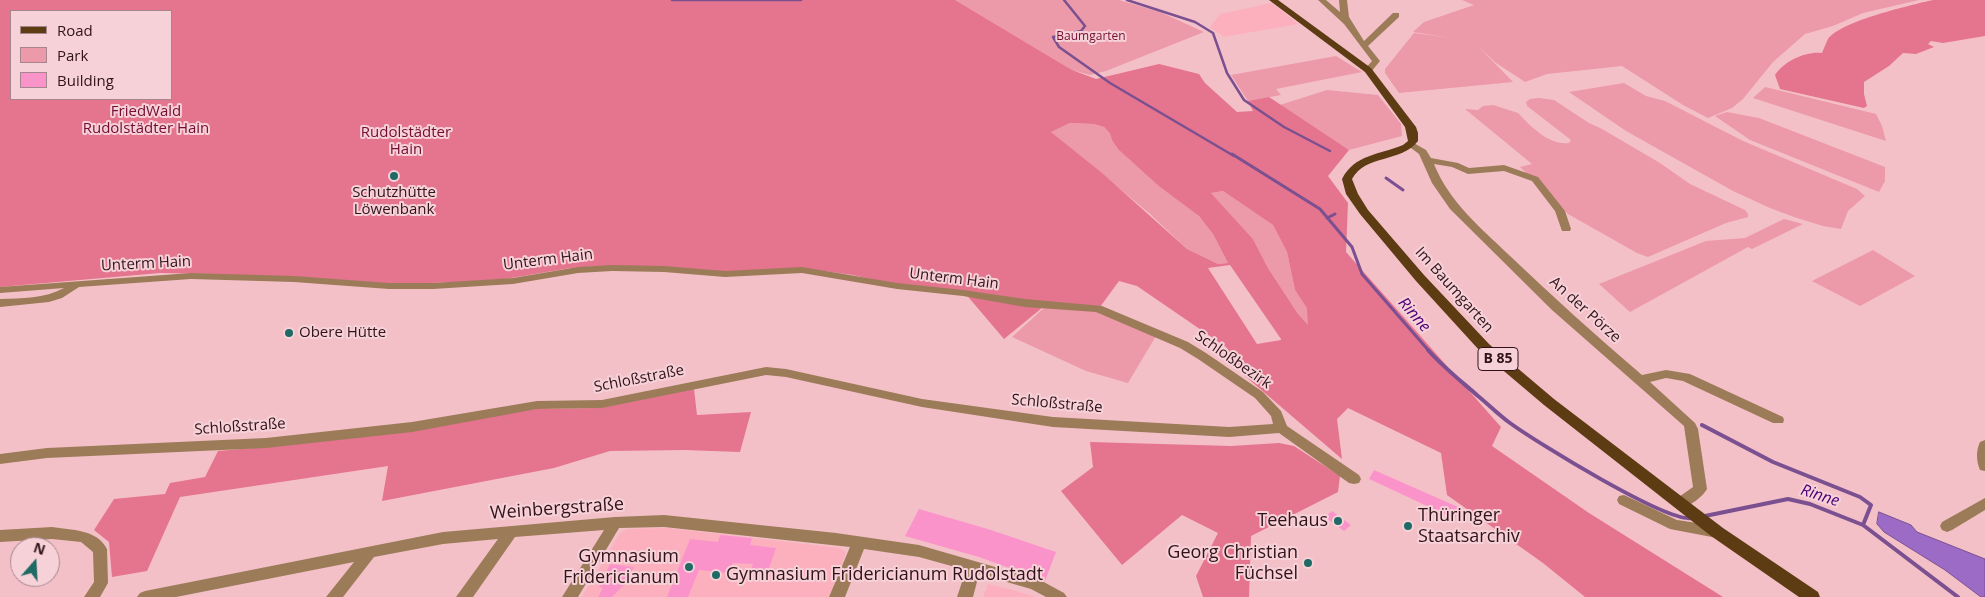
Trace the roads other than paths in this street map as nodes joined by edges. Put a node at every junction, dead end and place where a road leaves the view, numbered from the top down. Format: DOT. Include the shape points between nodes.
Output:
graph roads {
  1 [pos="1274,0"];
  2 [pos="1322,0"];
  3 [pos="1343,0"];
  4 [pos="1396,15"];
  5 [pos="1347,23"];
  6 [pos="1364,45"];
  7 [pos="1368,70"];
  8 [pos="1412,145"];
  9 [pos="1428,160"];
  10 [pos="1566,229"];
  11 [pos="77,284"];
  12 [pos="0,290"];
  13 [pos="0,303"];
  14 [pos="1098,308"];
  15 [pos="1639,380"];
  16 [pos="1778,420"];
  17 [pos="1281,428"];
  18 [pos="1985,445"];
  19 [pos="0,459"];
  20 [pos="1984,463"];
  21 [pos="1354,479"];
  22 [pos="1624,500"];
  23 [pos="1985,503"];
  24 [pos="1684,506"];
  25 [pos="615,523"];
  26 [pos="1947,526"];
  27 [pos="1712,527"];
  28 [pos="512,531"];
  29 [pos="0,536"];
  30 [pos="859,543"];
  31 [pos="370,552"];
  32 [pos="974,568"];
  33 [pos="92,597"];
  34 [pos="145,597"];
  35 [pos="334,597"];
  36 [pos="464,597"];
  37 [pos="570,597"];
  38 [pos="837,597"];
  39 [pos="965,597"];
  40 [pos="1059,597"];
  41 [pos="1812,597"];
  1 -- 7 [label="main road"];
  2 -- 5 [label="street"];
  3 -- 5 [label="street"];
  4 -- 6 [label="street"];
  5 -- 6 [label="street"];
  6 -- 7 [label="street" via="1376,61"];
  7 -- 8 [label="main road" via="1411,128"];
  8 -- 9 [label="street, An der Pörze"];
  8 -- 24 [label="main road, Im Baumgarten / B 85" via="1366,160 1352,169 1347,179 1364,212 1484,347"];
  9 -- 10 [label="street" via="1468,171 1504,168 1535,179 1560,211"];
  9 -- 15 [label="street, An der Pörze" via="1437,183 1454,207 1556,307"];
  11 -- 12 [label="street, Unterm Hain"];
  11 -- 13 [label="street" via="51,299"];
  11 -- 14 [label="street, Unterm Hain" via="191,276 440,286 512,281 612,268 725,274 802,270 1025,303"];
  14 -- 17 [label="street, Schloßbezirk" via="1202,356 1259,395 1277,414"];
  15 -- 16 [label="street" via="1666,374 1686,377"];
  15 -- 24 [label="street, An der Pörze" via="1685,418 1692,430 1700,490"];
  17 -- 19 [label="street, Schloßstraße" via="1229,432 1053,422 922,403 786,373 766,372 602,404 537,405 412,427 266,443 48,453"];
  17 -- 21 [label="street, Schloßbezirk"];
  18 -- 20 [label="street"];
  22 -- 27 [label="street" via="1675,525"];
  23 -- 26 [label="street"];
  24 -- 27 [label="main road, B 85"];
  25 -- 28 [label="street, Weinbergstraße"];
  25 -- 30 [label="street, Weinbergstraße" via="664,521"];
  25 -- 37 [label="street"];
  27 -- 41 [label="main road, B 85"];
  28 -- 31 [label="street, Weinbergstraße" via="442,538"];
  28 -- 36 [label="street"];
  29 -- 33 [label="street" via="52,533 84,537 100,549 101,584"];
  30 -- 32 [label="street, Weinbergstraße" via="919,551"];
  30 -- 38 [label="street"];
  31 -- 34 [label="street, Weinbergstraße"];
  31 -- 35 [label="street"];
  32 -- 39 [label="street"];
  32 -- 40 [label="street, Weinbergstraße" via="1035,584"];
}
